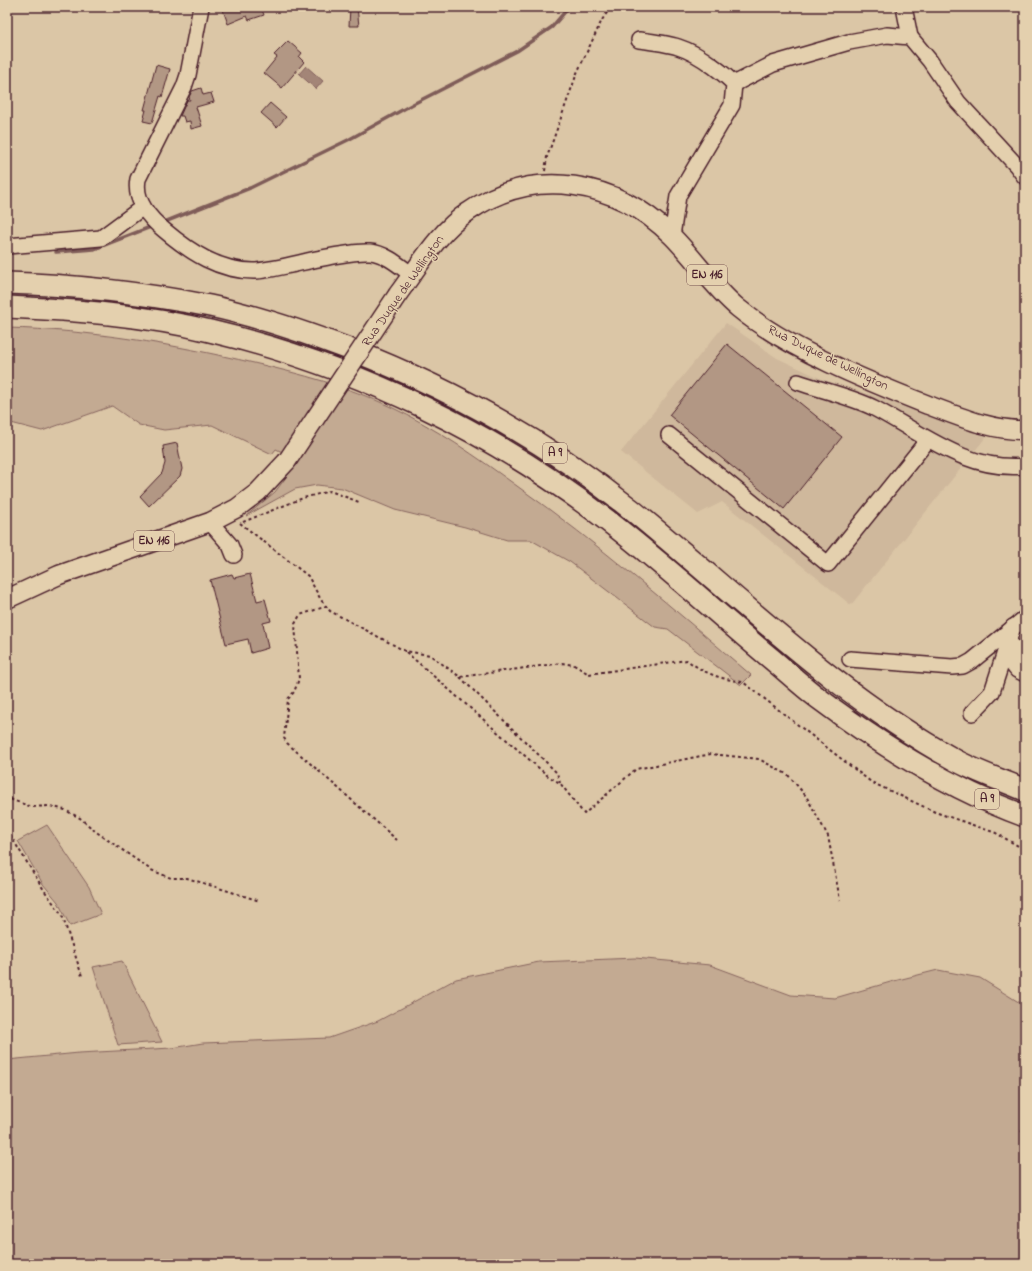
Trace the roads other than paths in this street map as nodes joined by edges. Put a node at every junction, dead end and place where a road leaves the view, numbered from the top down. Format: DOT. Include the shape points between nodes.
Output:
graph roads {
  1 [pos="201,7"];
  2 [pos="904,7"];
  3 [pos="910,37"];
  4 [pos="639,40"];
  5 [pos="734,84"];
  6 [pos="1025,177"];
  7 [pos="143,207"];
  8 [pos="672,236"];
  9 [pos="7,246"];
  10 [pos="412,275"];
  11 [pos="7,283"];
  12 [pos="7,308"];
  13 [pos="798,382"];
  14 [pos="1025,430"];
  15 [pos="669,435"];
  16 [pos="927,441"];
  17 [pos="1025,466"];
  18 [pos="210,522"];
  19 [pos="234,555"];
  20 [pos="7,599"];
  21 [pos="1019,623"];
  22 [pos="1009,642"];
  23 [pos="850,659"];
  24 [pos="1025,674"];
  25 [pos="972,714"];
  26 [pos="1025,790"];
  27 [pos="1025,816"];
  1 -- 7 [label="street" via="184,87 138,179 137,192"];
  2 -- 3 [label="street"];
  3 -- 5 [label="street" via="887,35 849,42 773,64"];
  3 -- 6 [label="street" via="958,102"];
  4 -- 5 [label="street" via="670,44 695,52"];
  5 -- 8 [label="street" via="732,105 678,196"];
  7 -- 9 [label="street" via="101,238"];
  7 -- 10 [label="street" via="166,232 204,259 236,269 257,270 317,258 371,252 390,259"];
  8 -- 10 [label="main road, Rua Duque de Wellington / EN 116" via="646,215 604,193 583,187 543,184 516,189 491,198 467,212 447,229"];
  8 -- 14 [label="main road, Rua Duque de Wellington / EN 116" via="727,298 780,337 840,367 926,404 988,425"];
  10 -- 18 [label="main road, Rua Duque de Wellington / EN 116, bridge" via="287,461 258,492 238,508"];
  11 -- 26 [label="highway, A 9" via="104,289 212,307 315,336 405,371 492,415 564,459 631,509 833,679 895,723 957,761"];
  12 -- 27 [label="highway, A 9" via="105,314 207,330 306,358 395,393 476,434 549,478 616,528 817,697 884,744 949,782"];
  13 -- 16 [label="street" via="873,408"];
  15 -- 16 [label="street" via="828,564"];
  16 -- 17 [label="street" via="974,461 993,465"];
  18 -- 19 [label="street" via="230,544"];
  18 -- 20 [label="main road, Rua Duque de Wellington / EN 116" via="59,575"];
  21 -- 22 [label="street"];
  21 -- 23 [label="street" via="963,666"];
  22 -- 24 [label="street" via="1016,650 1013,665"];
  22 -- 25 [label="street" via="992,692"];
}
